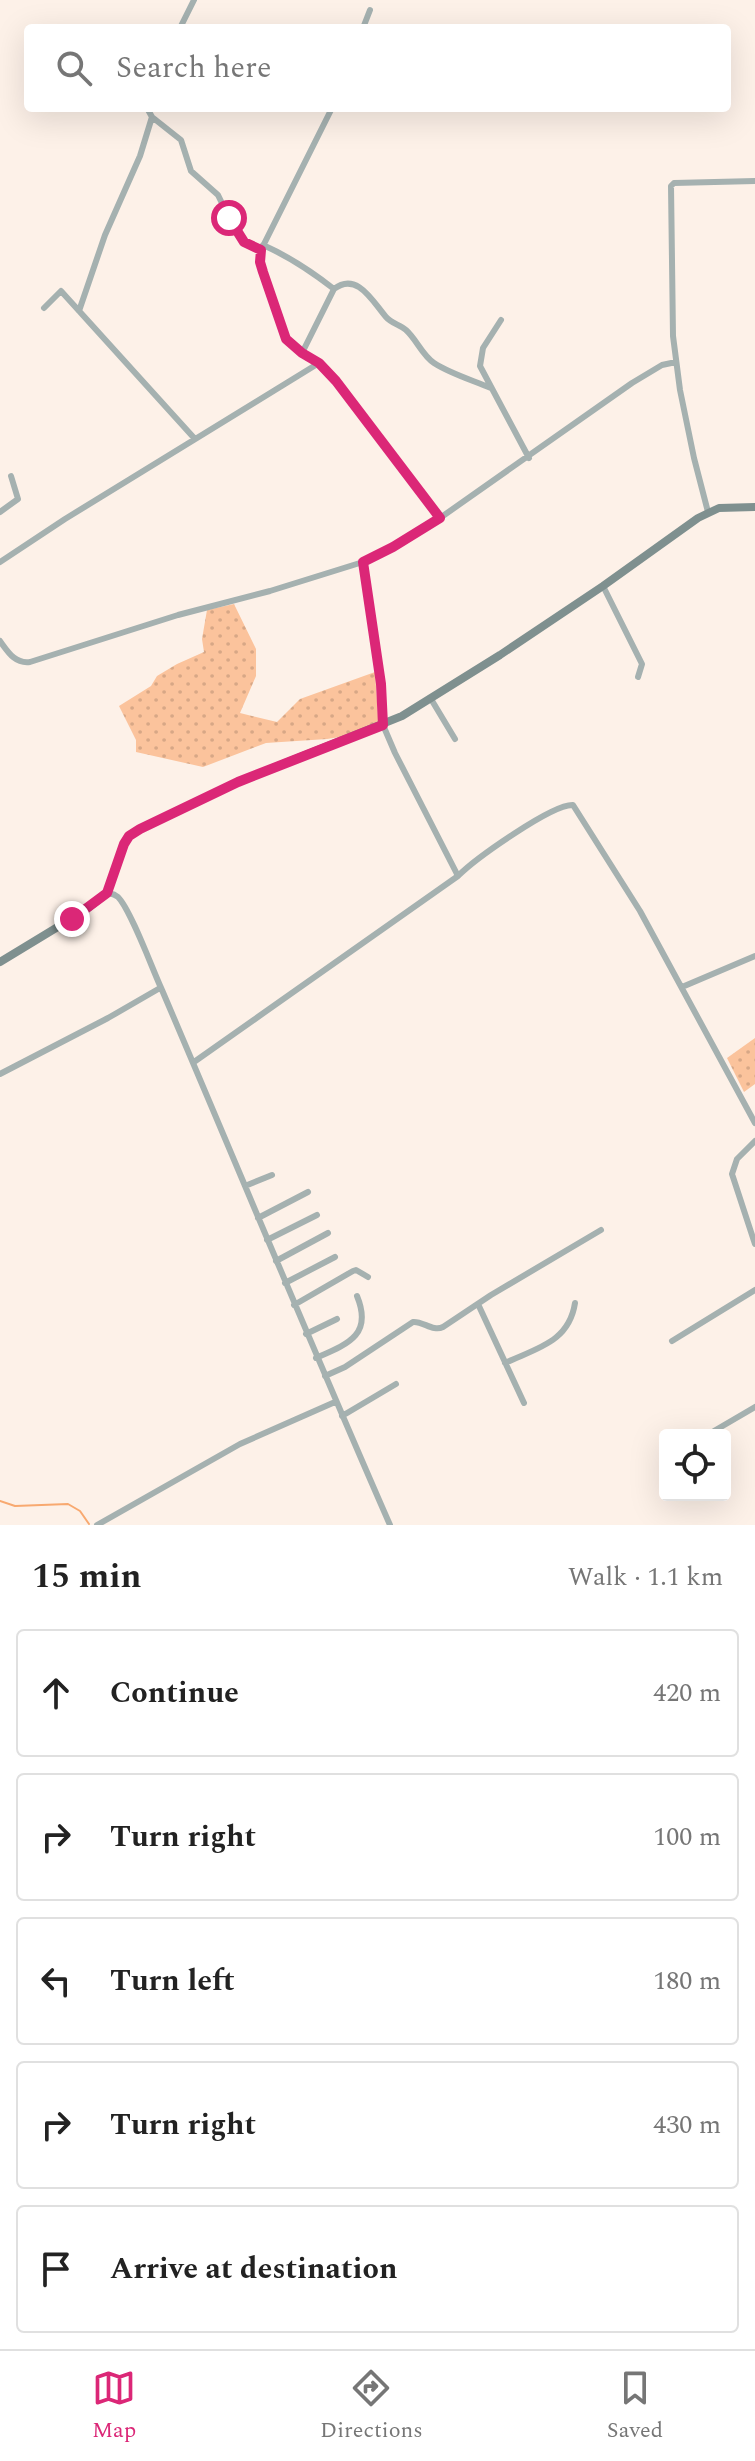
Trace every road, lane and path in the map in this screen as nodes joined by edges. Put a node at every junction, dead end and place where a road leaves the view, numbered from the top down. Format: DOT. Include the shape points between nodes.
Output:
graph roads {
  1 [pos="194,0"];
  2 [pos="370,10"];
  3 [pos="182,24"];
  4 [pos="365,24"];
  5 [pos="149,112"];
  6 [pos="330,112"];
  7 [pos="152,117"];
  8 [pos="755,181"];
  9 [pos="262,248"];
  10 [pos="334,289"];
  11 [pos="44,308"];
  12 [pos="79,311"];
  13 [pos="501,320"];
  14 [pos="302,353"];
  15 [pos="676,362"];
  16 [pos="319,363"];
  17 [pos="491,388"];
  18 [pos="195,439"];
  19 [pos="529,458"];
  20 [pos="11,476"];
  21 [pos="755,507"];
  22 [pos="0,512"];
  23 [pos="708,512"];
  24 [pos="440,518"];
  25 [pos="0,562"];
  26 [pos="363,562"];
  27 [pos="603,586"];
  28 [pos="0,641"];
  29 [pos="638,677"];
  30 [pos="431,699"];
  31 [pos="383,725"];
  32 [pos="455,739"];
  33 [pos="458,876"];
  34 [pos="107,893"];
  35 [pos="755,956"];
  36 [pos="0,962"];
  37 [pos="682,987"];
  38 [pos="160,988"];
  39 [pos="194,1062"];
  40 [pos="0,1074"];
  41 [pos="755,1123"];
  42 [pos="755,1141"];
  43 [pos="272,1175"];
  44 [pos="245,1186"];
  45 [pos="308,1192"];
  46 [pos="317,1215"];
  47 [pos="258,1218"];
  48 [pos="601,1230"];
  49 [pos="328,1233"];
  50 [pos="267,1240"];
  51 [pos="755,1244"];
  52 [pos="335,1257"];
  53 [pos="276,1261"];
  54 [pos="368,1277"];
  55 [pos="285,1283"];
  56 [pos="755,1290"];
  57 [pos="357,1296"];
  58 [pos="575,1303"];
  59 [pos="478,1304"];
  60 [pos="294,1305"];
  61 [pos="337,1319"];
  62 [pos="306,1334"];
  63 [pos="672,1341"];
  64 [pos="316,1358"];
  65 [pos="505,1363"];
  66 [pos="325,1376"];
  67 [pos="396,1384"];
  68 [pos="335,1402"];
  69 [pos="524,1403"];
  70 [pos="755,1407"];
  71 [pos="342,1416"];
  72 [pos="717,1429"];
  73 [pos="97,1525"];
  74 [pos="390,1525"];
  1 -- 3 [label="street"];
  2 -- 4 [label="street"];
  5 -- 7 [label="street"];
  6 -- 9 [label="street"];
  7 -- 9 [label="street" via="181,140 191,171 218,195 244,242"];
  7 -- 12 [label="street"];
  8 -- 15 [label="street" via="671,186"];
  9 -- 10 [label="street" via="299,263"];
  9 -- 14 [label="street" via="260,262 286,339"];
  10 -- 14 [label="street"];
  10 -- 17 [label="street" via="341,284 359,287 432,362"];
  11 -- 12 [label="street" via="61,291"];
  12 -- 18 [label="street"];
  13 -- 17 [label="street" via="487,340 480,366"];
  14 -- 16 [label="street"];
  15 -- 19 [label="street" via="632,383"];
  15 -- 23 [label="street"];
  16 -- 18 [label="street"];
  16 -- 24 [label="street"];
  17 -- 19 [label="street"];
  18 -- 25 [label="street"];
  19 -- 24 [label="street"];
  20 -- 22 [label="street" via="18,499"];
  21 -- 23 [label="street"];
  23 -- 27 [label="street"];
  24 -- 26 [label="street"];
  26 -- 28 [label="street" via="30,662 14,658"];
  26 -- 31 [label="street"];
  27 -- 29 [label="street" via="642,664"];
  27 -- 30 [label="street"];
  30 -- 31 [label="street"];
  30 -- 32 [label="street"];
  31 -- 33 [label="street"];
  31 -- 34 [label="street" via="238,782 140,829 124,844"];
  33 -- 37 [label="street" via="539,819 573,805"];
  33 -- 39 [label="street"];
  34 -- 36 [label="street"];
  34 -- 38 [label="street" via="122,902"];
  35 -- 37 [label="street"];
  37 -- 41 [label="street"];
  38 -- 39 [label="street"];
  38 -- 40 [label="street"];
  39 -- 44 [label="street"];
  42 -- 51 [label="street" via="737,1159 732,1174"];
  43 -- 44 [label="street"];
  44 -- 47 [label="street"];
  45 -- 47 [label="street"];
  46 -- 50 [label="street"];
  47 -- 50 [label="street"];
  48 -- 59 [label="street"];
  49 -- 53 [label="street"];
  50 -- 53 [label="street"];
  52 -- 55 [label="street"];
  53 -- 55 [label="street"];
  54 -- 60 [label="street" via="353,1271"];
  55 -- 60 [label="street"];
  56 -- 63 [label="street"];
  57 -- 64 [label="street" via="363,1322 356,1336"];
  58 -- 65 [label="street" via="566,1330 556,1339"];
  59 -- 65 [label="street"];
  59 -- 66 [label="street" via="439,1329 413,1322"];
  60 -- 62 [label="street"];
  61 -- 62 [label="street"];
  62 -- 64 [label="street"];
  64 -- 66 [label="street"];
  65 -- 69 [label="street"];
  66 -- 68 [label="street"];
  67 -- 71 [label="street"];
  68 -- 71 [label="street"];
  68 -- 73 [label="street" via="240,1444"];
  70 -- 72 [label="street"];
  71 -- 74 [label="street"];
}
